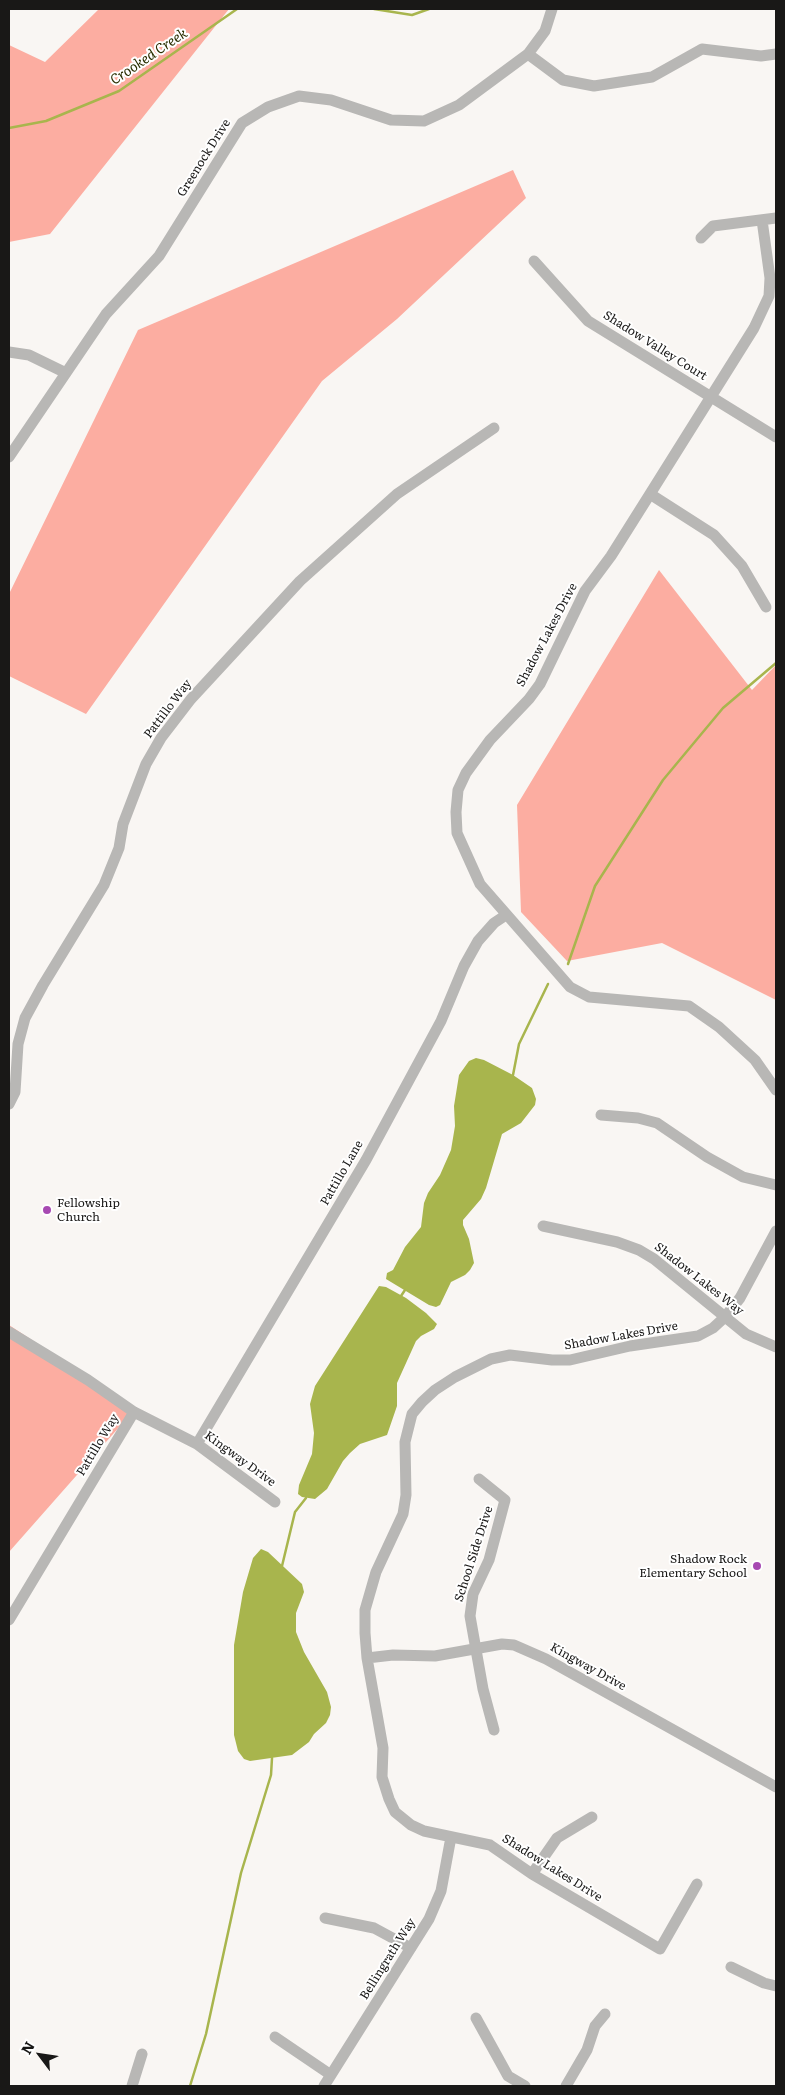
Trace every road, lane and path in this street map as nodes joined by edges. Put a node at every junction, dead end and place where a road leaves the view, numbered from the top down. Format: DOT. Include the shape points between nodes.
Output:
graph roads {
  1 [pos="552,9"];
  2 [pos="528,54"];
  3 [pos="776,54"];
  4 [pos="776,218"];
  5 [pos="762,220"];
  6 [pos="701,238"];
  7 [pos="534,261"];
  8 [pos="772,297"];
  9 [pos="9,352"];
  10 [pos="66,373"];
  11 [pos="712,398"];
  12 [pos="494,428"];
  13 [pos="776,437"];
  14 [pos="9,457"];
  15 [pos="650,494"];
  16 [pos="766,607"];
  17 [pos="506,915"];
  18 [pos="776,1090"];
  19 [pos="9,1104"];
  20 [pos="601,1115"];
  21 [pos="776,1185"];
  22 [pos="543,1226"];
  23 [pos="776,1231"];
  24 [pos="725,1317"];
  25 [pos="9,1332"];
  26 [pos="776,1347"];
  27 [pos="134,1412"];
  28 [pos="197,1444"];
  29 [pos="479,1479"];
  30 [pos="275,1502"];
  31 [pos="9,1620"];
  32 [pos="475,1649"];
  33 [pos="367,1658"];
  34 [pos="494,1730"];
  35 [pos="776,1787"];
  36 [pos="592,1817"];
  37 [pos="451,1837"];
  38 [pos="532,1874"];
  39 [pos="697,1884"];
  40 [pos="325,1918"];
  41 [pos="410,1948"];
  42 [pos="731,1967"];
  43 [pos="776,1986"];
  44 [pos="605,2014"];
  45 [pos="476,2018"];
  46 [pos="275,2037"];
  47 [pos="142,2054"];
  48 [pos="331,2075"];
  49 [pos="132,2086"];
  50 [pos="324,2086"];
  51 [pos="525,2086"];
  52 [pos="566,2086"];
  1 -- 2 [label="street, Greenock Drive" via="545,31"];
  2 -- 3 [label="street" via="563,80 594,86 652,77 702,49 762,56"];
  2 -- 10 [label="street, Greenock Drive" via="459,105 424,120 391,120 331,100 299,96 268,107 242,123 159,256 106,314"];
  4 -- 5 [label="street"];
  5 -- 6 [label="street" via="713,226"];
  5 -- 8 [label="street, Shadow Lakes Drive"];
  7 -- 11 [label="street, Shadow Valley Court" via="588,321"];
  8 -- 11 [label="street, Shadow Lakes Drive"];
  9 -- 10 [label="street" via="29,355"];
  10 -- 14 [label="street, Greenock Drive"];
  11 -- 13 [label="street, Shadow Valley Court"];
  11 -- 15 [label="street, Shadow Lakes Drive"];
  12 -- 19 [label="street, Pattillo Way" via="397,494 300,581 191,699 161,738 146,764 104,885 22,1026 15,1092"];
  15 -- 16 [label="street" via="714,535 742,566"];
  15 -- 17 [label="street, Shadow Lakes Drive" via="585,590 540,684 490,740 458,790 457,833 480,884"];
  17 -- 18 [label="street, Shadow Lakes Drive" via="570,988 589,997 689,1006 719,1027 755,1060"];
  17 -- 28 [label="street, Pattillo Lane" via="478,941 441,1020 366,1160"];
  20 -- 21 [label="street" via="657,1123 707,1157 744,1177"];
  22 -- 24 [label="street, Shadow Lakes Way" via="639,1250"];
  23 -- 24 [label="street, Shadow Lakes Drive" via="740,1298"];
  24 -- 26 [label="street, Shadow Lakes Way" via="746,1334"];
  24 -- 33 [label="street, Shadow Lakes Drive" via="698,1336 597,1352 585,1358 552,1360 510,1355 491,1359 455,1377 422,1402 412,1414 405,1442 403,1514 376,1572 365,1610"];
  25 -- 27 [label="street, Pattillo Way"];
  27 -- 28 [label="street, Kingway Drive"];
  27 -- 31 [label="street, Pattillo Way"];
  28 -- 30 [label="street, Kingway Drive"];
  29 -- 32 [label="street, School Side Drive" via="505,1500 489,1560 472,1601 470,1616"];
  32 -- 33 [label="street, Kingway Drive" via="426,1656"];
  32 -- 34 [label="street"];
  32 -- 35 [label="street, Kingway Drive" via="509,1644 523,1648"];
  33 -- 37 [label="street, Shadow Lakes Drive" via="384,1748 382,1777 395,1812 424,1831"];
  36 -- 38 [label="street" via="557,1838"];
  37 -- 38 [label="street, Shadow Lakes Drive" via="490,1845"];
  37 -- 41 [label="street, Bellingrath Way" via="441,1891 430,1919"];
  38 -- 39 [label="street, Shadow Lakes Drive" via="660,1949"];
  40 -- 41 [label="street" via="374,1928"];
  41 -- 48 [label="street, Bellingrath Way"];
  42 -- 43 [label="street"];
  44 -- 52 [label="street" via="595,2026 587,2050"];
  45 -- 51 [label="street" via="508,2076"];
  46 -- 48 [label="street"];
  47 -- 49 [label="street"];
  48 -- 50 [label="street, Bellingrath Way"];
}
